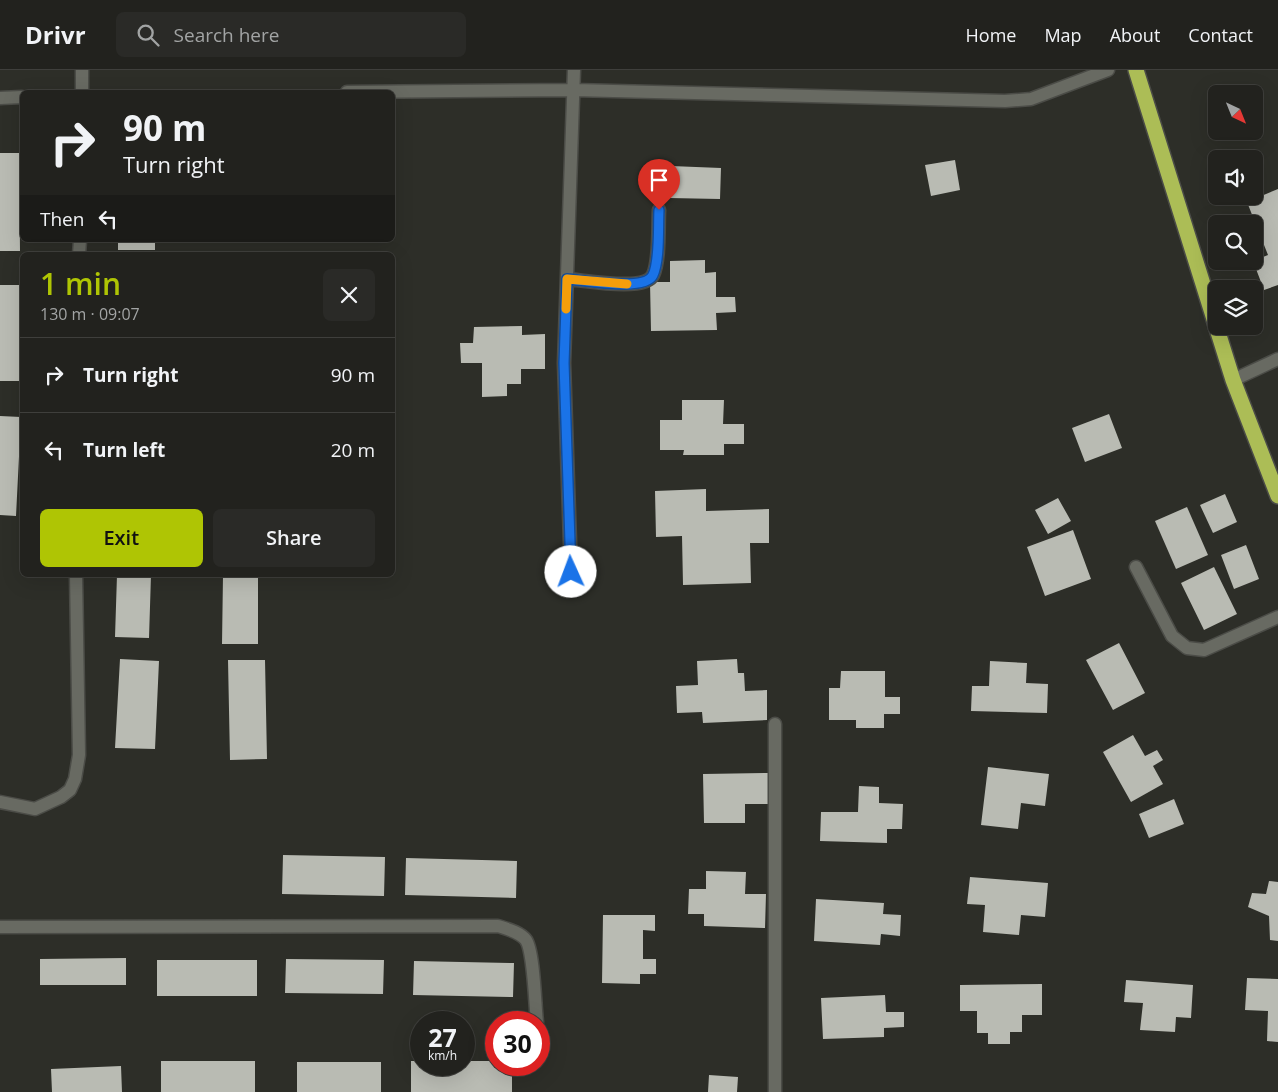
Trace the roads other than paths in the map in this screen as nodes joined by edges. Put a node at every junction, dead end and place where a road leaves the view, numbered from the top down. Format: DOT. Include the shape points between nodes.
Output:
graph roads {
  1 [pos="82,70"];
  2 [pos="574,70"];
  3 [pos="1108,70"];
  4 [pos="1136,70"];
  5 [pos="82,90"];
  6 [pos="574,90"];
  7 [pos="395,92"];
  8 [pos="20,97"];
  9 [pos="0,98"];
  10 [pos="659,210"];
  11 [pos="567,279"];
  12 [pos="1278,359"];
  13 [pos="1233,380"];
  14 [pos="1278,496"];
  15 [pos="1136,567"];
  16 [pos="571,572"];
  17 [pos="76,577"];
  18 [pos="1278,617"];
  19 [pos="775,724"];
  20 [pos="0,802"];
  21 [pos="0,927"];
  22 [pos="536,1011"];
  23 [pos="775,1092"];
  1 -- 5 [label="street"];
  2 -- 6 [label="street"];
  3 -- 6 [label="street" via="1030,99 1005,101"];
  4 -- 13 [label="highway"];
  6 -- 7 [label="street"];
  6 -- 11 [label="street"];
  8 -- 9 [label="street"];
  10 -- 11 [label="street" via="655,268 646,283 633,285"];
  11 -- 16 [label="street" via="564,363"];
  12 -- 13 [label="street"];
  13 -- 14 [label="highway"];
  15 -- 18 [label="street" via="1172,636 1186,648 1204,650"];
  17 -- 20 [label="street" via="79,755 75,778 70,790 62,797 35,809"];
  19 -- 23 [label="street"];
  21 -- 22 [label="street" via="498,926 514,931 526,940"];
}
